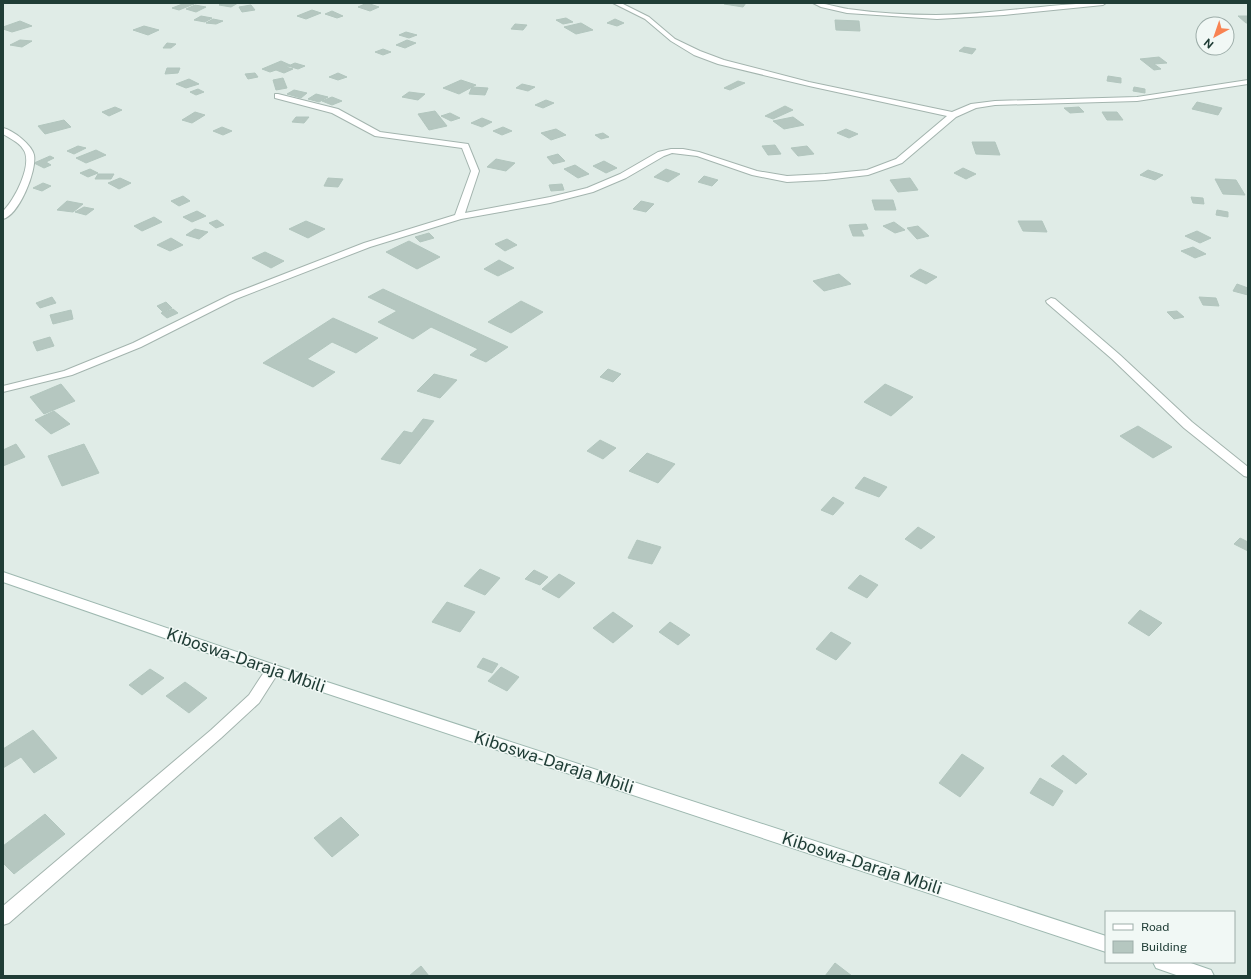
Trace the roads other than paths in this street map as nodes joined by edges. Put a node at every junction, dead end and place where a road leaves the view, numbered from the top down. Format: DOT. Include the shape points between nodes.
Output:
graph roads {
  1 [pos="616,3"];
  2 [pos="816,3"];
  3 [pos="1102,3"];
  4 [pos="1248,82"];
  5 [pos="278,96"];
  6 [pos="953,115"];
  7 [pos="3,130"];
  8 [pos="3,216"];
  9 [pos="459,217"];
  10 [pos="1051,301"];
  11 [pos="3,389"];
  12 [pos="1248,473"];
  13 [pos="3,577"];
  14 [pos="273,670"];
  15 [pos="3,917"];
  16 [pos="1105,944"];
  17 [pos="1165,963"];
  18 [pos="1205,976"];
  1 -- 6 [label="street" via="647,18 673,40 721,62"];
  2 -- 3 [label="street" via="865,12 945,17"];
  4 -- 6 [label="street" via="1137,99 995,103 974,106"];
  5 -- 9 [label="street" via="335,111 378,134 466,146 474,171"];
  6 -- 9 [label="street" via="899,161 868,172 786,179 755,173 699,154 671,151 590,190"];
  7 -- 8 [label="street" via="28,149 32,160 17,201"];
  9 -- 11 [label="street" via="368,245 292,273 233,297 137,345 68,373"];
  10 -- 12 [label="street" via="1116,357 1188,425"];
  13 -- 14 [label="street, Kiboswa-Daraja Mbili"];
  14 -- 15 [label="street" via="254,699 216,734"];
  14 -- 16 [label="street, Kiboswa-Daraja Mbili"];
  17 -- 18 [label="street"];
}
